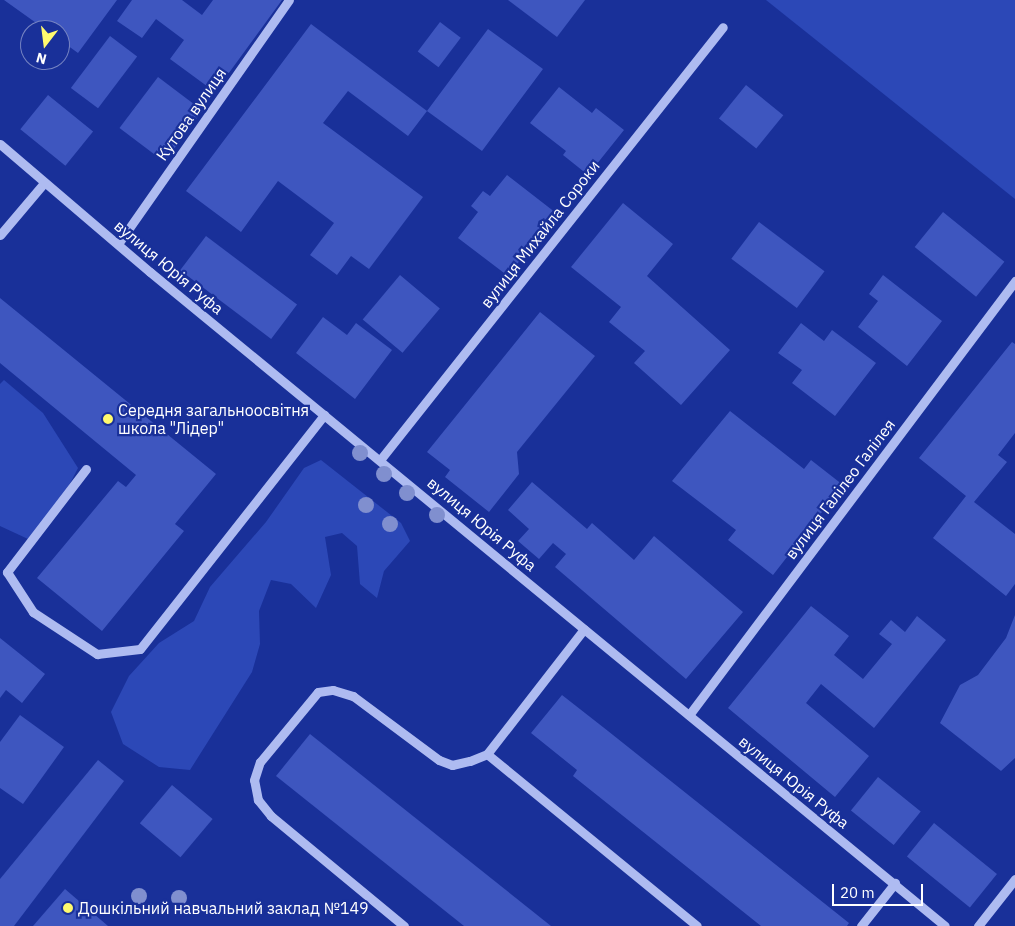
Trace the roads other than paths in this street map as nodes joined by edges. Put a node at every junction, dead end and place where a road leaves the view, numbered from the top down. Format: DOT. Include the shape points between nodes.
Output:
graph roads {
  1 [pos="290,0"];
  2 [pos="723,27"];
  3 [pos="0,144"];
  4 [pos="44,183"];
  5 [pos="0,235"];
  6 [pos="118,244"];
  7 [pos="1015,281"];
  8 [pos="324,415"];
  9 [pos="380,460"];
  10 [pos="86,469"];
  11 [pos="584,629"];
  12 [pos="689,715"];
  13 [pos="487,754"];
  14 [pos="1015,879"];
  15 [pos="895,883"];
  16 [pos="404,926"];
  17 [pos="697,926"];
  18 [pos="862,926"];
  19 [pos="945,926"];
  20 [pos="978,926"];
  1 -- 6 [label="street, Кутова вулиця"];
  2 -- 9 [label="street, вулиця Михайла Сороки"];
  3 -- 4 [label="street, вулиця Юрія Руфа"];
  4 -- 5 [label="street"];
  4 -- 6 [label="street, вулиця Юрія Руфа"];
  6 -- 8 [label="street, вулиця Юрія Руфа"];
  7 -- 12 [label="street, вулиця Галілео Галілея"];
  8 -- 9 [label="street, вулиця Юрія Руфа"];
  8 -- 10 [label="street" via="140,649 97,654 33,612 8,572"];
  9 -- 11 [label="street, вулиця Юрія Руфа"];
  11 -- 12 [label="street, вулиця Юрія Руфа"];
  11 -- 13 [label="street"];
  12 -- 15 [label="street, вулиця Юрія Руфа"];
  13 -- 16 [label="street" via="452,764 439,760 353,696 333,690 318,692 260,762 254,780 258,800 271,816"];
  13 -- 17 [label="street"];
  14 -- 20 [label="street"];
  15 -- 18 [label="street"];
  15 -- 19 [label="street, вулиця Юрія Руфа"];
}
